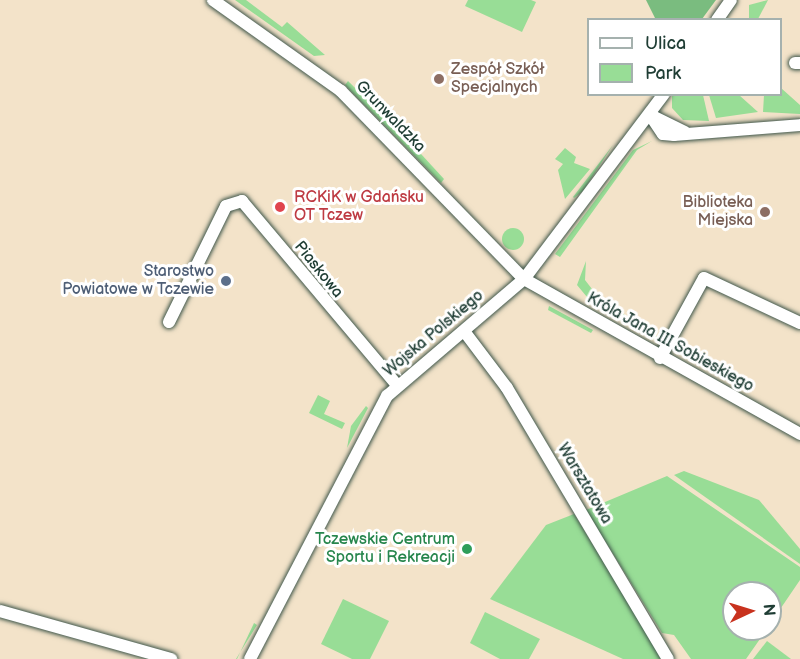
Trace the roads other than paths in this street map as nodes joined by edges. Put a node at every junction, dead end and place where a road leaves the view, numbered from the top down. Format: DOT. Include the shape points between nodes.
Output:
graph roads {
  1 [pos="213,0"];
  2 [pos="731,0"];
  3 [pos="718,18"];
  4 [pos="663,96"];
  5 [pos="650,115"];
  6 [pos="800,125"];
  7 [pos="524,279"];
  8 [pos="169,322"];
  9 [pos="800,323"];
  10 [pos="464,331"];
  11 [pos="660,358"];
  12 [pos="398,386"];
  13 [pos="800,434"];
  14 [pos="0,611"];
  15 [pos="171,659"];
  16 [pos="250,659"];
  17 [pos="668,659"];
  1 -- 7 [label="street, Grunwaldzka" via="341,91"];
  2 -- 3 [label="street"];
  4 -- 5 [label="street, Wojska Polskiego"];
  5 -- 6 [label="street" via="663,134"];
  5 -- 7 [label="street, Wojska Polskiego"];
  7 -- 10 [label="street, Wojska Polskiego"];
  7 -- 11 [label="street, Króla Jana III Sobieskiego"];
  8 -- 12 [label="street, Piaskowa" via="226,207 242,201"];
  9 -- 11 [label="street" via="704,278"];
  10 -- 12 [label="street, Wojska Polskiego"];
  10 -- 17 [label="street, Warsztatowa" via="499,374"];
  11 -- 13 [label="street, Króla Jana III Sobieskiego"];
  12 -- 16 [label="street, Wojska Polskiego" via="369,424"];
  14 -- 15 [label="street"];
}
